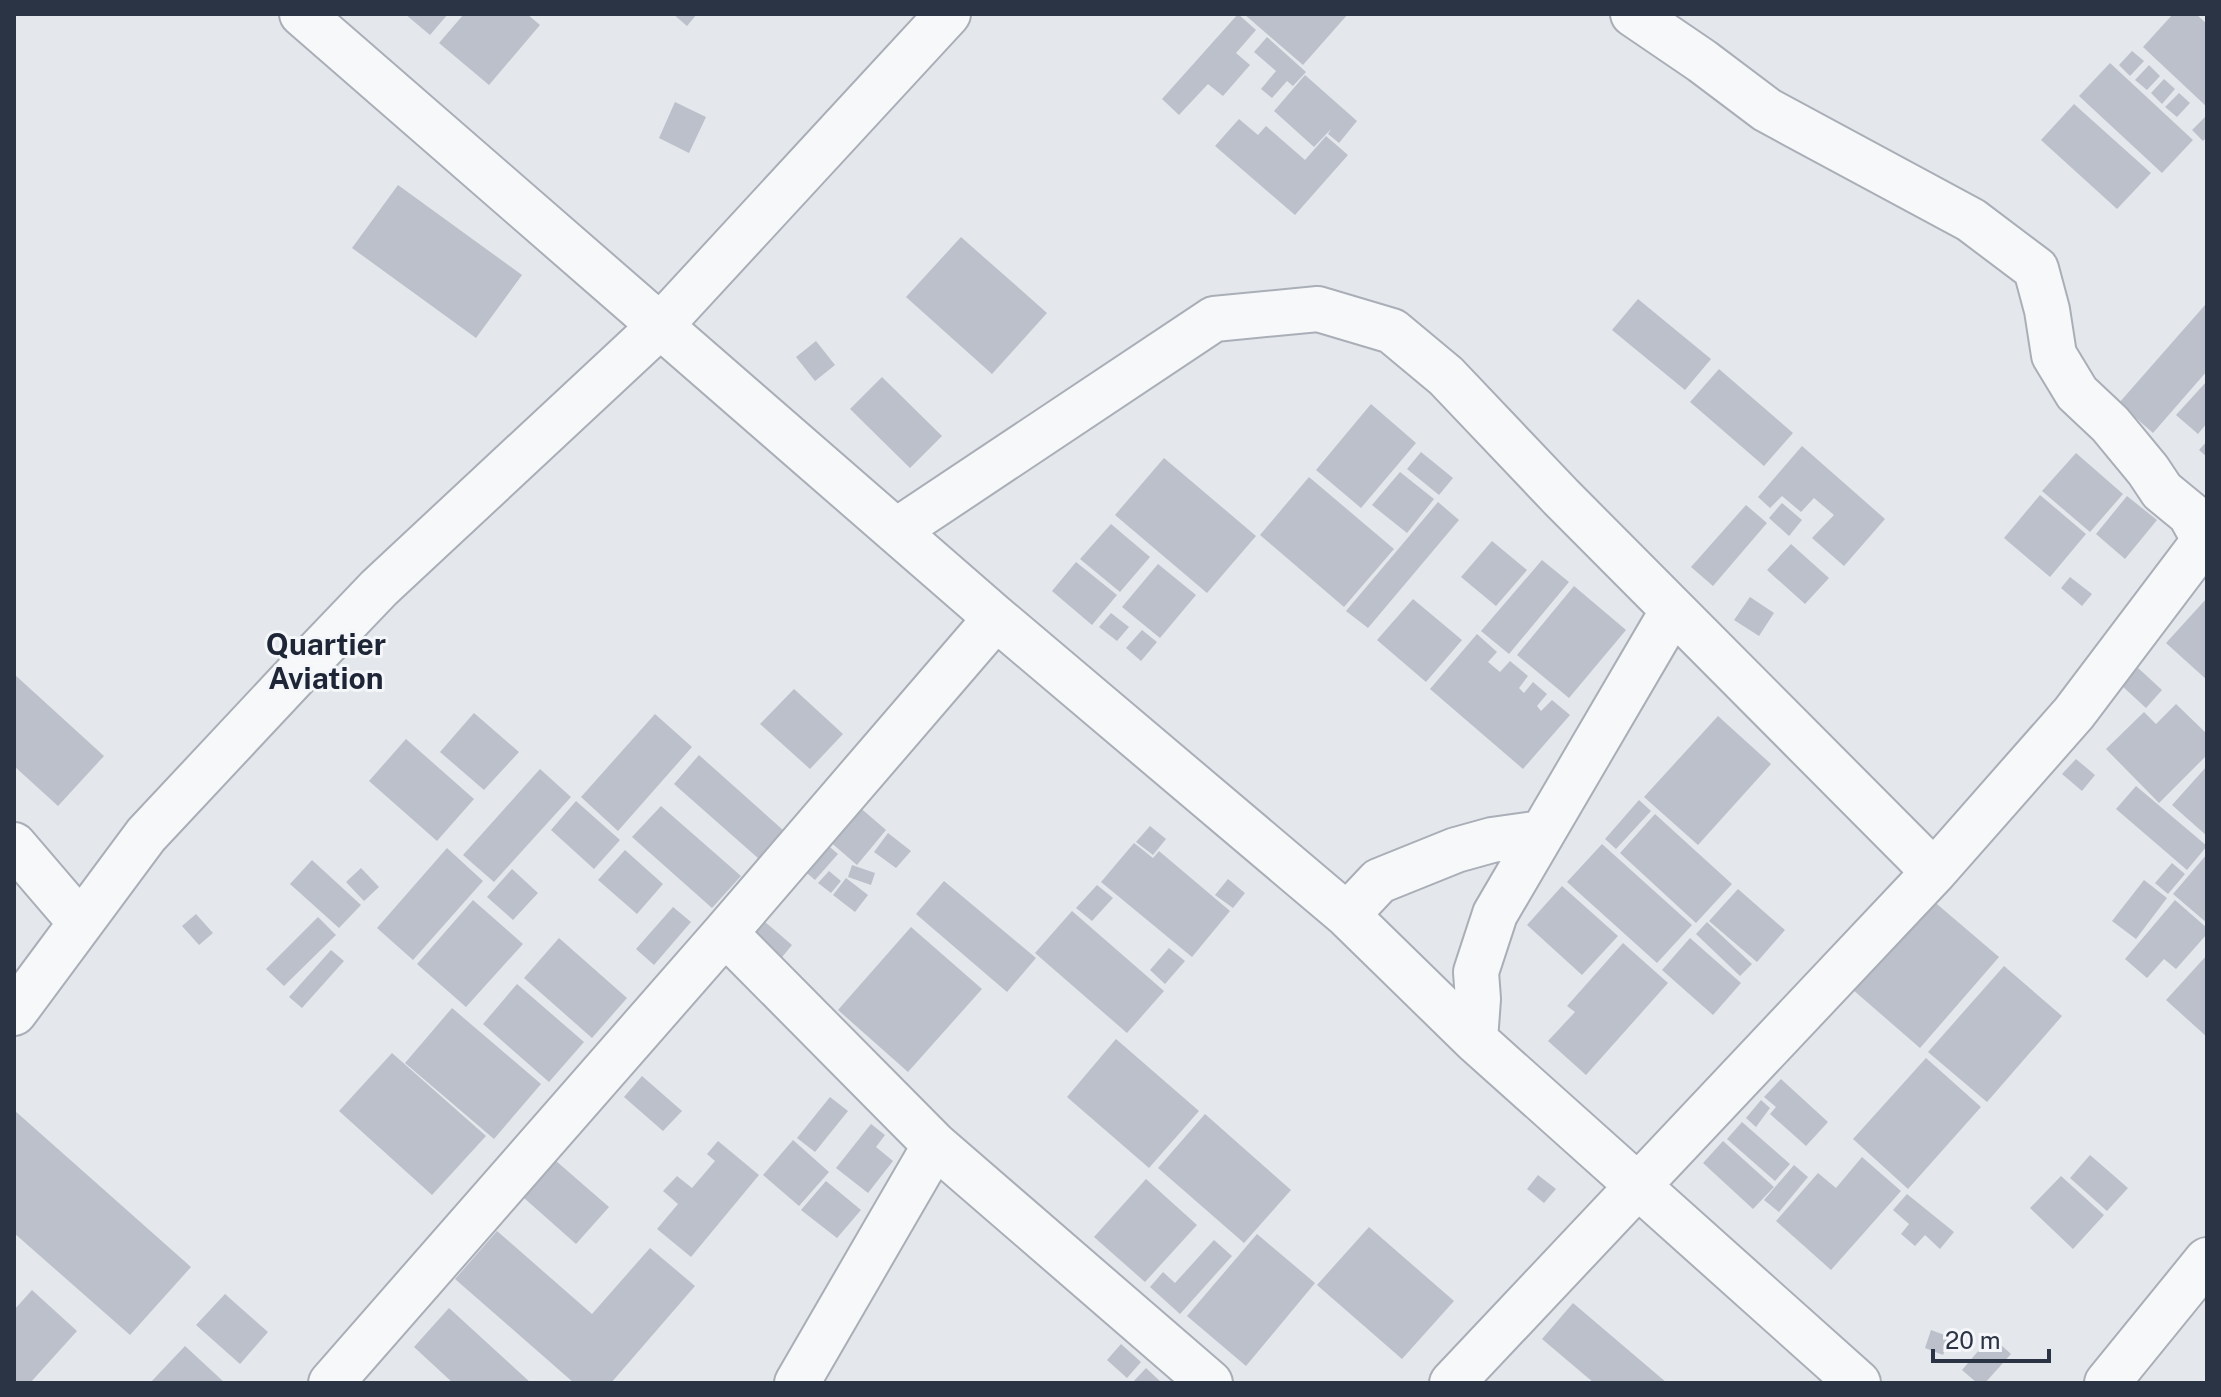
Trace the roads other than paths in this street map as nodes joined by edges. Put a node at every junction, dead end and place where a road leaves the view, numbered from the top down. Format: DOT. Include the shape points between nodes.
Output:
graph roads {
  1 [pos="302,14"];
  2 [pos="1633,14"];
  3 [pos="935,19"];
  4 [pos="659,327"];
  5 [pos="896,531"];
  6 [pos="2206,539"];
  7 [pos="1673,610"];
  8 [pos="996,618"];
  9 [pos="1542,833"];
  10 [pos="14,845"];
  11 [pos="1934,872"];
  12 [pos="1347,915"];
  13 [pos="80,922"];
  14 [pos="725,933"];
  15 [pos="14,1013"];
  16 [pos="1475,1040"];
  17 [pos="935,1145"];
  18 [pos="1639,1186"];
  19 [pos="2207,1260"];
  20 [pos="331,1383"];
  21 [pos="797,1383"];
  22 [pos="1210,1383"];
  23 [pos="1452,1383"];
  24 [pos="1858,1383"];
  25 [pos="2107,1383"];
  1 -- 4 [label="street"];
  2 -- 6 [label="street" via="1767,110 1971,220 2036,269 2054,355 2077,393 2110,424 2162,491 2190,514"];
  3 -- 4 [label="street"];
  4 -- 5 [label="street"];
  4 -- 13 [label="street" via="379,588 146,835"];
  5 -- 7 [label="street" via="1214,319 1318,309 1392,331 1446,376"];
  5 -- 8 [label="street"];
  6 -- 11 [label="street" via="2074,713"];
  7 -- 9 [label="street"];
  7 -- 11 [label="street"];
  8 -- 12 [label="street"];
  8 -- 14 [label="street"];
  9 -- 12 [label="street" via="1456,850 1379,881"];
  9 -- 16 [label="street" via="1495,914 1476,972"];
  10 -- 13 [label="street"];
  11 -- 18 [label="street"];
  12 -- 16 [label="street"];
  13 -- 15 [label="street"];
  14 -- 17 [label="street"];
  14 -- 20 [label="street"];
  16 -- 18 [label="street"];
  17 -- 21 [label="street"];
  17 -- 22 [label="street"];
  18 -- 23 [label="street"];
  18 -- 24 [label="street"];
  19 -- 25 [label="street"];
}
